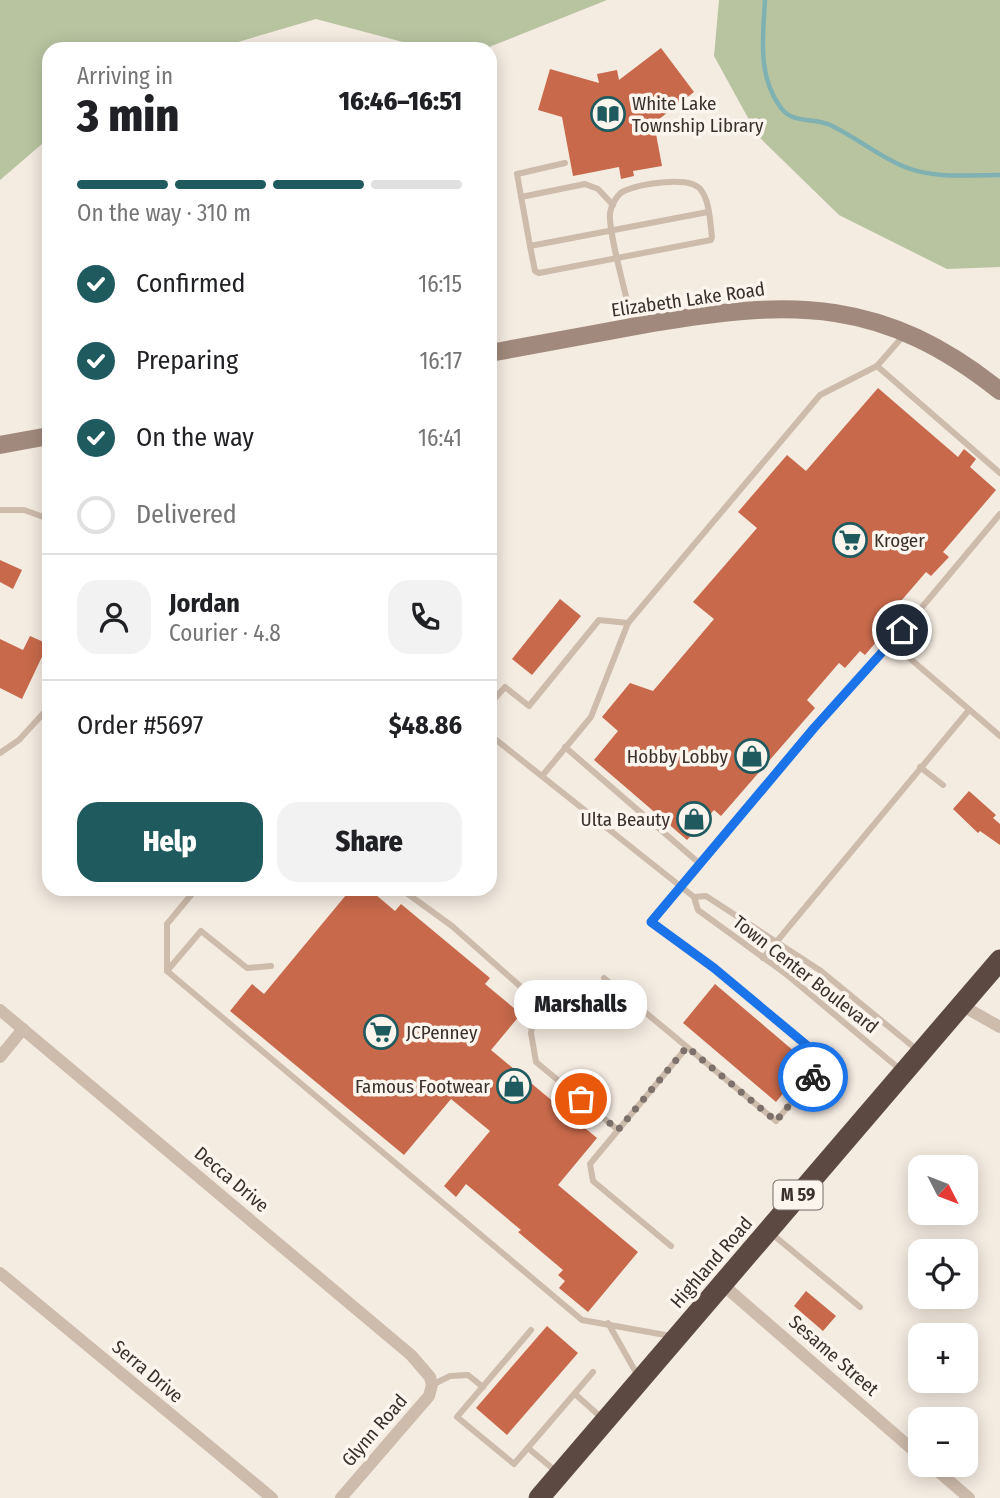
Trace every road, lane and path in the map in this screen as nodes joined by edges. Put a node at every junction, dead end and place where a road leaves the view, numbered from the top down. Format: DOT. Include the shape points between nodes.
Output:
graph roads {
  1 [pos="565,163"];
  2 [pos="521,197"];
  3 [pos="613,205"];
  4 [pos="708,212"];
  5 [pos="613,232"];
  6 [pos="530,246"];
  7 [pos="619,258"];
  8 [pos="633,327"];
  9 [pos="907,332"];
  10 [pos="497,352"];
  11 [pos="877,366"];
  12 [pos="1000,391"];
  13 [pos="42,437"];
  14 [pos="0,445"];
  15 [pos="1000,472"];
  16 [pos="0,510"];
  17 [pos="1000,514"];
  18 [pos="42,516"];
  19 [pos="628,623"];
  20 [pos="892,643"];
  21 [pos="497,696"];
  22 [pos="970,710"];
  23 [pos="42,715"];
  24 [pos="1000,736"];
  25 [pos="497,740"];
  26 [pos="565,747"];
  27 [pos="0,753"];
  28 [pos="920,767"];
  29 [pos="542,776"];
  30 [pos="943,785"];
  31 [pos="699,863"];
  32 [pos="679,887"];
  33 [pos="190,896"];
  34 [pos="411,896"];
  35 [pos="694,897"];
  36 [pos="776,943"];
  37 [pos="763,958"];
  38 [pos="1000,960"];
  39 [pos="271,966"];
  40 [pos="167,971"];
  41 [pos="604,978"];
  42 [pos="961,1005"];
  43 [pos="0,1010"];
  44 [pos="1000,1027"];
  45 [pos="23,1029"];
  46 [pos="687,1047"];
  47 [pos="920,1053"];
  48 [pos="0,1057"];
  49 [pos="903,1073"];
  50 [pos="618,1130"];
  51 [pos="768,1230"];
  52 [pos="671,1246"];
  53 [pos="0,1273"];
  54 [pos="722,1284"];
  55 [pos="860,1307"];
  56 [pos="608,1323"];
  57 [pos="531,1330"];
  58 [pos="676,1337"];
  59 [pos="593,1372"];
  60 [pos="640,1379"];
  61 [pos="432,1385"];
  62 [pos="483,1387"];
  63 [pos="575,1394"];
  64 [pos="605,1420"];
  65 [pos="908,1446"];
  66 [pos="528,1448"];
  67 [pos="559,1474"];
  68 [pos="945,1477"];
  69 [pos="271,1498"];
  70 [pos="341,1498"];
  71 [pos="538,1498"];
  72 [pos="969,1498"];
  1 -- 2 [label="lane" via="517,174"];
  2 -- 3 [label="lane" via="585,184 598,189"];
  2 -- 6 [label="lane"];
  3 -- 4 [label="lane" via="625,191 686,181 702,191"];
  3 -- 5 [label="lane"];
  4 -- 5 [label="lane"];
  4 -- 7 [label="lane" via="711,240"];
  5 -- 6 [label="lane"];
  5 -- 7 [label="lane"];
  6 -- 7 [label="lane" via="539,273"];
  7 -- 8 [label="lane"];
  8 -- 9 [label="street, Elizabeth Lake Road" via="728,311 790,307 857,316"];
  8 -- 10 [label="street, Elizabeth Lake Road"];
  9 -- 11 [label="lane"];
  9 -- 12 [label="street, Elizabeth Lake Road"];
  11 -- 15 [label="lane"];
  11 -- 19 [label="lane" via="820,395"];
  13 -- 14 [label="street"];
  16 -- 18 [label="lane" via="24,510"];
  17 -- 20 [label="lane"];
  19 -- 21 [label="lane" via="599,620 529,706 505,687"];
  19 -- 26 [label="lane" via="591,717"];
  20 -- 22 [label="lane"];
  20 -- 31 [label="lane"];
  22 -- 24 [label="lane"];
  22 -- 28 [label="lane"];
  23 -- 27 [label="lane"];
  25 -- 29 [label="lane, Town Center Boulevard"];
  26 -- 29 [label="lane"];
  26 -- 31 [label="lane"];
  28 -- 30 [label="lane"];
  28 -- 36 [label="lane"];
  29 -- 32 [label="lane, Town Center Boulevard"];
  31 -- 32 [label="lane"];
  32 -- 35 [label="lane, Town Center Boulevard"];
  32 -- 46 [label="lane" via="651,922 816,1053 820,1069 776,1121"];
  33 -- 40 [label="lane" via="167,924"];
  34 -- 50 [label="lane" via="529,994 536,1003 531,1033 536,1062"];
  35 -- 36 [label="lane, Town Center Boulevard" via="705,896"];
  35 -- 37 [label="lane, Town Center Boulevard" via="698,910"];
  36 -- 37 [label="lane"];
  36 -- 47 [label="lane, Town Center Boulevard" via="821,971"];
  37 -- 49 [label="lane, Town Center Boulevard"];
  38 -- 42 [label="highway, Highland Road / M 59"];
  39 -- 40 [label="lane" via="247,968 201,930"];
  40 -- 56 [label="lane" via="582,1320 593,1325"];
  41 -- 46 [label="lane"];
  42 -- 44 [label="street"];
  42 -- 47 [label="highway, Highland Road / M 59"];
  43 -- 45 [label="street, Decca Drive"];
  45 -- 48 [label="street"];
  45 -- 61 [label="street, Decca Drive" via="341,1293 411,1355"];
  46 -- 50 [label="lane"];
  47 -- 49 [label="highway, Highland Road / M 59"];
  49 -- 51 [label="highway, Highland Road / M 59"];
  50 -- 52 [label="lane" via="590,1164 593,1181"];
  51 -- 54 [label="highway, Highland Road / M 59"];
  51 -- 55 [label="lane"];
  53 -- 69 [label="street, Serra Drive"];
  54 -- 58 [label="highway, Highland Road / M 59"];
  54 -- 65 [label="street, Sesame Street"];
  56 -- 58 [label="lane"];
  56 -- 60 [label="lane"];
  57 -- 62 [label="lane"];
  58 -- 60 [label="highway, Highland Road / M 59"];
  59 -- 63 [label="lane"];
  60 -- 64 [label="highway, Highland Road / M 59"];
  61 -- 62 [label="lane" via="450,1376 468,1375"];
  61 -- 70 [label="street, Glynn Road" via="429,1395"];
  62 -- 66 [label="lane" via="457,1417 514,1464"];
  63 -- 64 [label="lane"];
  63 -- 66 [label="lane"];
  64 -- 67 [label="highway, Highland Road / M 59"];
  66 -- 67 [label="lane"];
  67 -- 71 [label="highway, Highland Road / M 59"];
  68 -- 72 [label="street"];
}
